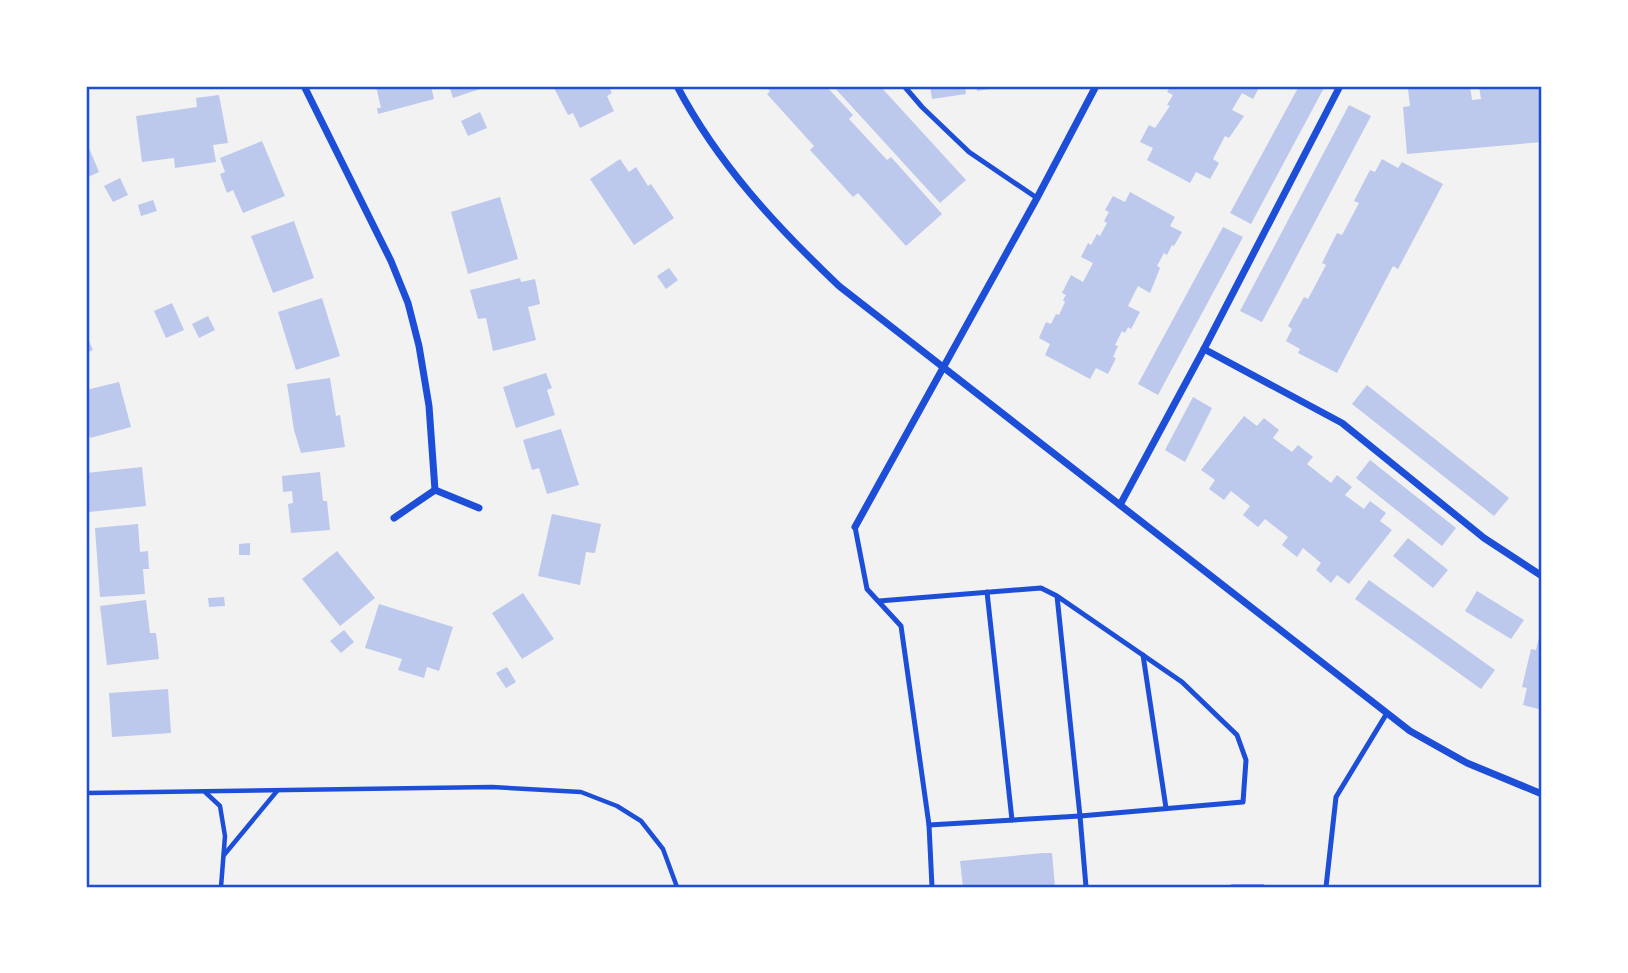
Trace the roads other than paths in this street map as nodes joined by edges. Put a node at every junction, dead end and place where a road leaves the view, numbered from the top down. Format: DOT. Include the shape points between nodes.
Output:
graph roads {
  1 [pos="304,86"];
  2 [pos="677,86"];
  3 [pos="904,86"];
  4 [pos="1096,86"];
  5 [pos="1340,86"];
  6 [pos="1037,198"];
  7 [pos="1204,349"];
  8 [pos="944,369"];
  9 [pos="435,490"];
  10 [pos="1120,505"];
  11 [pos="479,508"];
  12 [pos="394,518"];
  13 [pos="855,527"];
  14 [pos="1542,576"];
  15 [pos="987,592"];
  16 [pos="1057,596"];
  17 [pos="878,601"];
  18 [pos="1143,655"];
  19 [pos="1387,713"];
  20 [pos="1542,794"];
  21 [pos="1166,808"];
  22 [pos="1080,816"];
  23 [pos="1012,820"];
  24 [pos="929,825"];
  25 [pos="932,887"];
  26 [pos="1086,887"];
  27 [pos="1232,887"];
  28 [pos="1262,887"];
  29 [pos="1326,887"];
  1 -- 9 [label="street" via="408,303 429,406"];
  2 -- 8 [label="street" via="712,146 794,243 839,286"];
  3 -- 6 [label="lane" via="968,152"];
  4 -- 6 [label="street"];
  5 -- 7 [label="street"];
  6 -- 8 [label="street"];
  7 -- 10 [label="street"];
  7 -- 14 [label="street" via="1342,423 1483,538"];
  8 -- 10 [label="street"];
  8 -- 13 [label="street"];
  9 -- 11 [label="street"];
  9 -- 12 [label="street"];
  10 -- 19 [label="street"];
  13 -- 17 [label="lane" via="867,589"];
  15 -- 16 [label="lane" via="1041,588"];
  15 -- 17 [label="lane"];
  15 -- 23 [label="lane"];
  16 -- 18 [label="lane"];
  16 -- 22 [label="lane"];
  17 -- 24 [label="lane" via="901,626"];
  18 -- 21 [label="lane"];
  18 -- 21 [label="lane" via="1182,682 1237,735 1246,760 1242,802"];
  19 -- 20 [label="street" via="1467,763"];
  19 -- 29 [label="lane" via="1336,797"];
  21 -- 22 [label="lane"];
  22 -- 23 [label="lane"];
  22 -- 26 [label="lane"];
  23 -- 24 [label="lane"];
  24 -- 25 [label="lane"];
  27 -- 28 [label="lane"];
}
